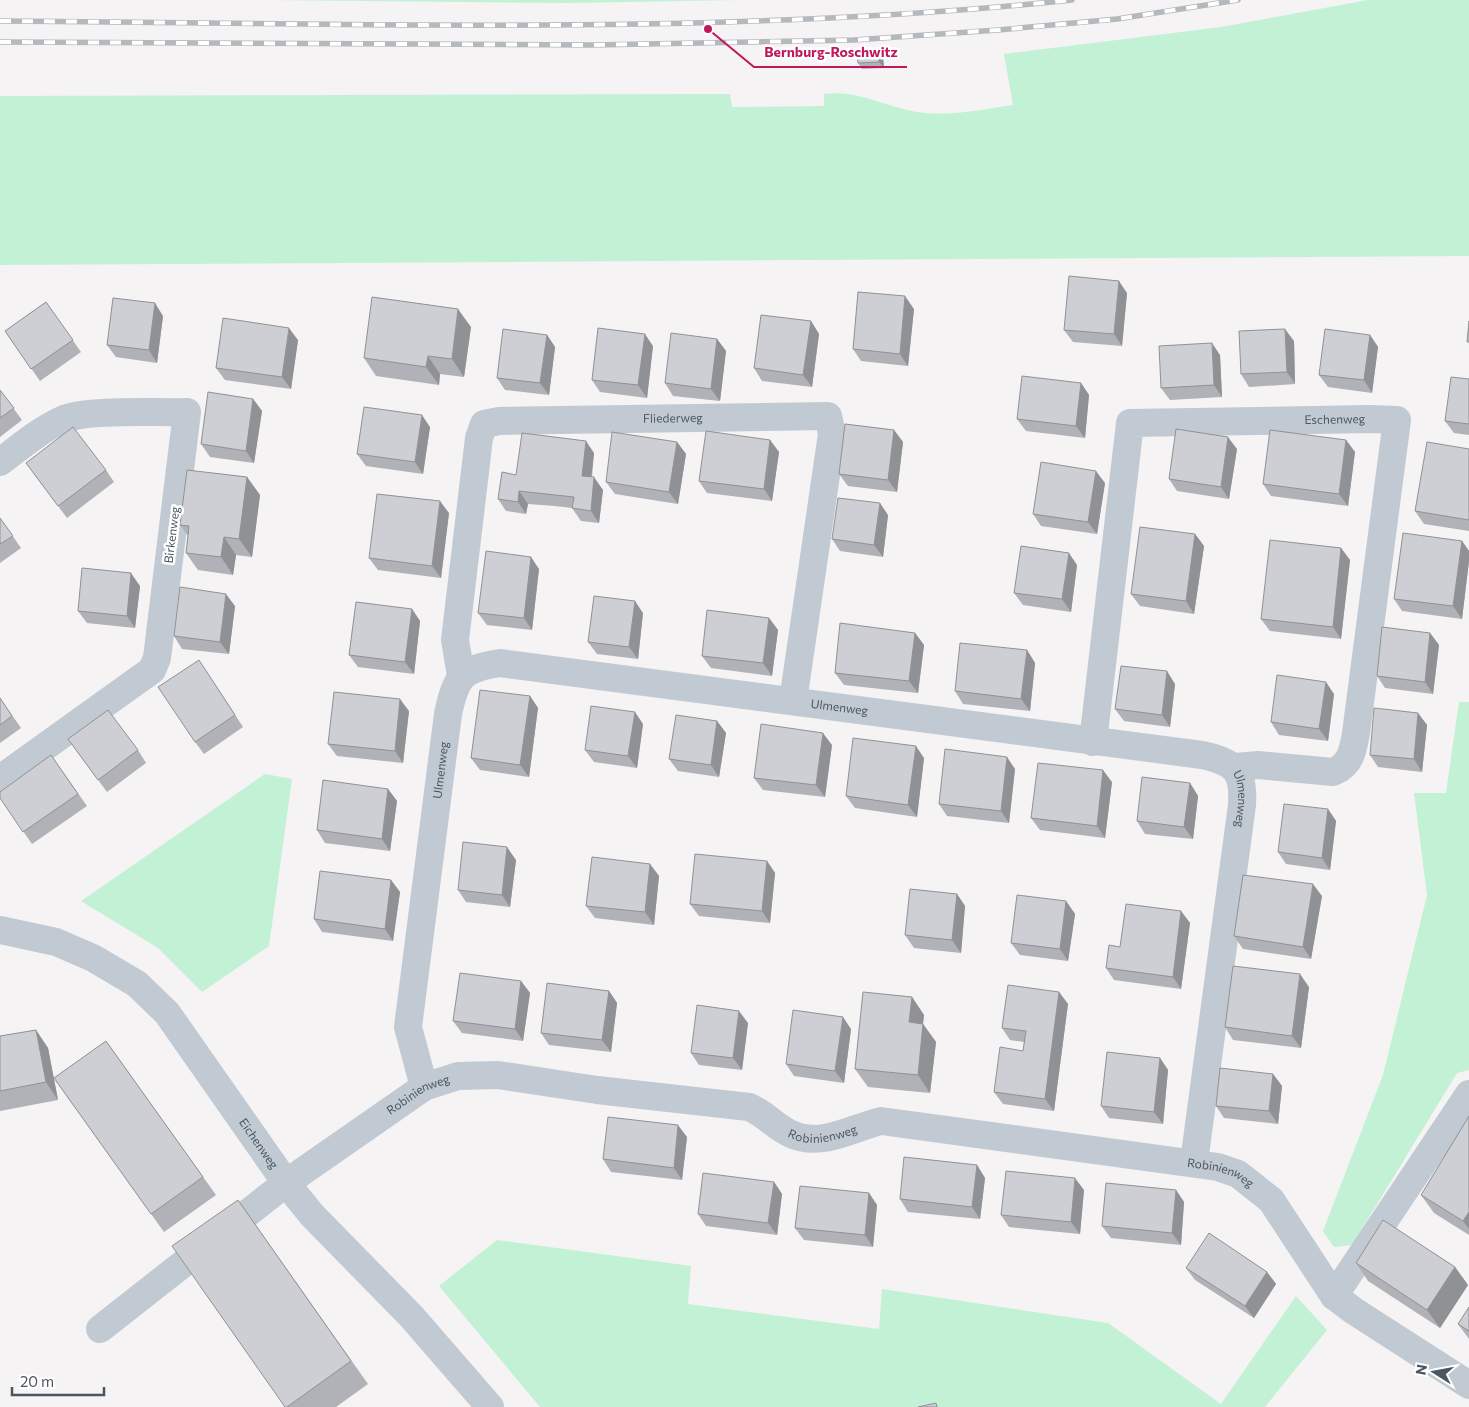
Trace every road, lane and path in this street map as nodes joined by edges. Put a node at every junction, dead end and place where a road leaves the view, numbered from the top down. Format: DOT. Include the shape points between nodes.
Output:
graph roads {
  1 [pos="0,462"];
  2 [pos="461,676"];
  3 [pos="793,700"];
  4 [pos="1093,742"];
  5 [pos="1235,768"];
  6 [pos="0,779"];
  7 [pos="0,930"];
  8 [pos="424,1087"];
  9 [pos="1469,1094"];
  10 [pos="1194,1162"];
  11 [pos="286,1183"];
  12 [pos="1334,1296"];
  13 [pos="100,1329"];
  14 [pos="1469,1385"];
  15 [pos="490,1407"];
  1 -- 6 [label="street, Birkenweg" via="65,419 95,414 187,412 157,658 152,670"];
  2 -- 3 [label="street, Ulmenweg" via="480,667 500,664"];
  2 -- 3 [label="street, Fliederweg" via="455,640 478,438 484,424 499,421 828,416 832,434"];
  2 -- 8 [label="street, Ulmenweg" via="452,693 448,714 408,1027"];
  3 -- 4 [label="street, Ulmenweg"];
  4 -- 5 [label="street, Ulmenweg" via="1202,755 1222,759"];
  4 -- 5 [label="street, Eschenweg" via="1130,423 1397,420 1356,733 1348,762 1333,772 1258,765"];
  5 -- 10 [label="street, Ulmenweg" via="1243,786 1242,805"];
  7 -- 11 [label="street, Eichenweg" via="56,942 93,958 136,984 167,1013"];
  8 -- 10 [label="street, Robinienweg" via="458,1076 498,1075 749,1107 763,1112 790,1134 808,1140 842,1135 881,1122"];
  8 -- 11 [label="street, Robinienweg"];
  9 -- 12 [label="street"];
  10 -- 12 [label="street, Robinienweg" via="1238,1174 1271,1200"];
  11 -- 13 [label="street, Robinienweg"];
  11 -- 15 [label="street, Eichenweg" via="312,1215 411,1316"];
  12 -- 14 [label="street, Robinienweg"];
}
